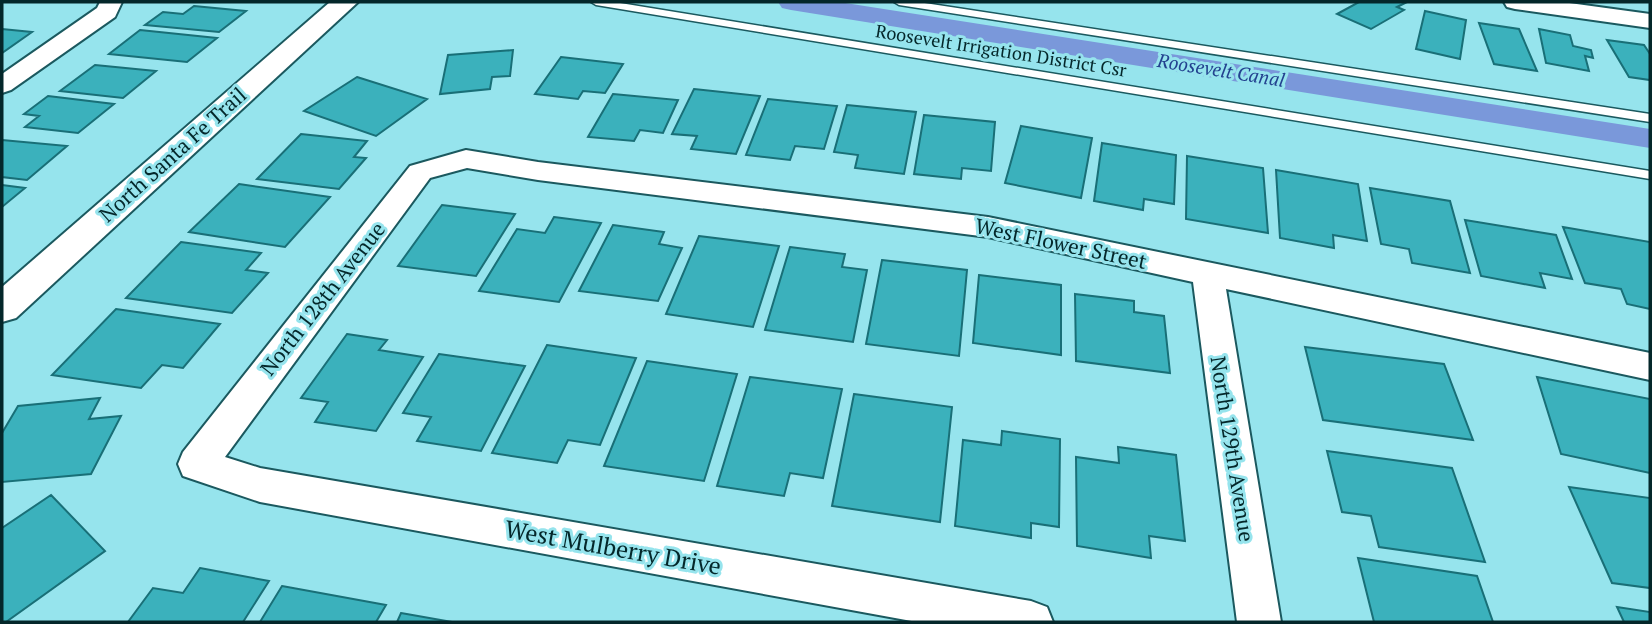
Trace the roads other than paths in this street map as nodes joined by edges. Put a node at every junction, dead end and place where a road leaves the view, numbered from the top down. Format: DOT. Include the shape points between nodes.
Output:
graph roads {
  1 [pos="111,2"];
  2 [pos="345,2"];
  3 [pos="596,2"];
  4 [pos="899,2"];
  5 [pos="1515,2"];
  6 [pos="1650,21"];
  7 [pos="2,85"];
  8 [pos="1650,118"];
  9 [pos="466,159"];
  10 [pos="1650,175"];
  11 [pos="1208,275"];
  12 [pos="8,296"];
  13 [pos="1650,367"];
  14 [pos="197,464"];
  15 [pos="1031,622"];
  16 [pos="1259,622"];
  1 -- 7 [label="street" via="107,12"];
  2 -- 12 [label="street, North Santa Fe Trail"];
  3 -- 10 [label="lane, Roosevelt Irrigation District Csr"];
  4 -- 8 [label="lane, Roosevelt Irrigation District Csr"];
  5 -- 6 [label="street"];
  9 -- 11 [label="street, West Flower Street" via="988,227"];
  9 -- 14 [label="street, North 128th Avenue" via="421,172"];
  11 -- 13 [label="street, West Flower Street"];
  11 -- 16 [label="street, North 129th Avenue"];
  14 -- 15 [label="street, West Mulberry Drive" via="260,485"];
}
